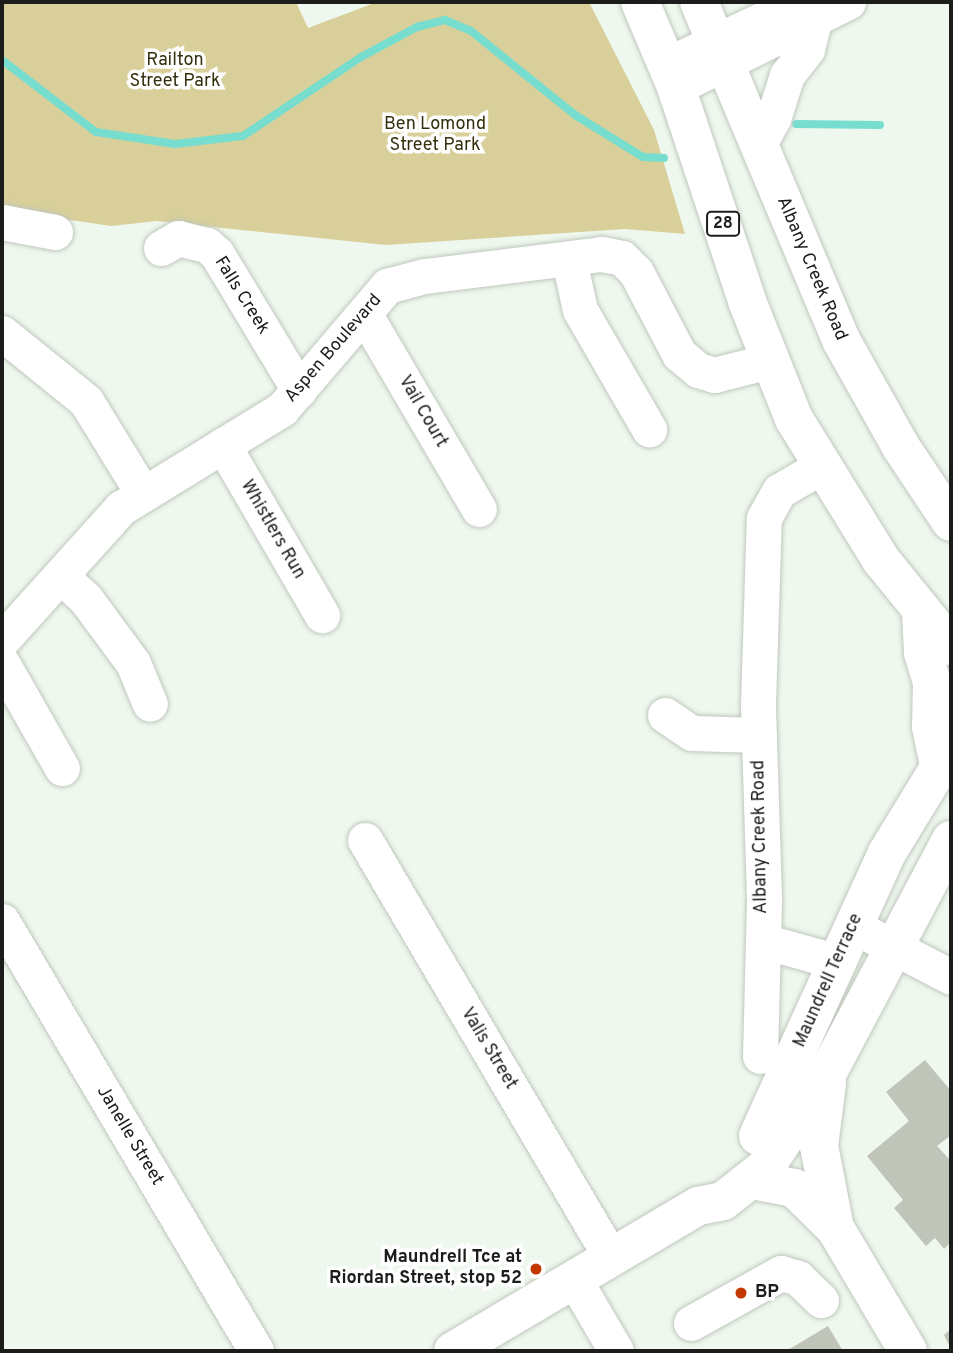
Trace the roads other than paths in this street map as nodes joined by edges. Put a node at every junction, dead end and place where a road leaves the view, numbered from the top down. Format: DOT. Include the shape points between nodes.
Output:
graph roads {
  1 [pos="640,2"];
  2 [pos="699,2"];
  3 [pos="848,2"];
  4 [pos="799,7"];
  5 [pos="722,52"];
  6 [pos="672,75"];
  7 [pos="760,144"];
  8 [pos="2,222"];
  9 [pos="55,232"];
  10 [pos="161,248"];
  11 [pos="569,260"];
  12 [pos="365,315"];
  13 [pos="2,333"];
  14 [pos="769,361"];
  15 [pos="299,390"];
  16 [pos="649,429"];
  17 [pos="223,445"];
  18 [pos="820,467"];
  19 [pos="142,492"];
  20 [pos="479,509"];
  21 [pos="951,522"];
  22 [pos="61,576"];
  23 [pos="921,612"];
  24 [pos="322,615"];
  25 [pos="2,640"];
  26 [pos="951,646"];
  27 [pos="2,663"];
  28 [pos="150,704"];
  29 [pos="665,715"];
  30 [pos="759,734"];
  31 [pos="945,757"];
  32 [pos="62,768"];
  33 [pos="365,840"];
  34 [pos="951,840"];
  35 [pos="2,921"];
  36 [pos="853,926"];
  37 [pos="763,941"];
  38 [pos="893,946"];
  39 [pos="838,962"];
  40 [pos="951,977"];
  41 [pos="760,1056"];
  42 [pos="827,1074"];
  43 [pos="752,1180"];
  44 [pos="698,1206"];
  45 [pos="835,1228"];
  46 [pos="611,1257"];
  47 [pos="574,1279"];
  48 [pos="821,1300"];
  49 [pos="691,1323"];
  50 [pos="256,1351"];
  51 [pos="453,1351"];
  52 [pos="616,1351"];
  53 [pos="908,1351"];
  1 -- 6 [label="main road, 28"];
  2 -- 5 [label="main road, Albany Creek Road"];
  3 -- 4 [label="street"];
  4 -- 5 [label="street"];
  4 -- 7 [label="street" via="807,49 787,75"];
  5 -- 6 [label="street"];
  5 -- 7 [label="main road, Albany Creek Road"];
  6 -- 14 [label="main road, 28"];
  7 -- 21 [label="main road, Albany Creek Road" via="853,364"];
  8 -- 9 [label="street"];
  10 -- 15 [label="street, Falls Creek" via="178,238 206,245 217,254"];
  11 -- 12 [label="street, Aspen Boulevard" via="425,276 387,286"];
  11 -- 14 [label="street, Aspen Boulevard" via="602,254 622,258 636,272 679,354 698,370 714,375"];
  11 -- 16 [label="street" via="580,310"];
  12 -- 15 [label="street, Aspen Boulevard"];
  12 -- 20 [label="street, Vail Court"];
  13 -- 19 [label="street" via="86,401"];
  14 -- 18 [label="main road, 28"];
  15 -- 17 [label="street, Aspen Boulevard" via="282,409"];
  17 -- 19 [label="street, Aspen Boulevard"];
  17 -- 24 [label="street, Whistlers Run"];
  18 -- 23 [label="main road, 28"];
  18 -- 30 [label="street, Albany Creek Road" via="779,491 765,515"];
  19 -- 22 [label="street, Aspen Boulevard" via="121,508"];
  22 -- 25 [label="street, Aspen Boulevard"];
  22 -- 28 [label="street" via="85,598 133,663"];
  23 -- 26 [label="main road, 28"];
  23 -- 31 [label="main road" via="923,653 932,683 931,727"];
  27 -- 32 [label="street"];
  29 -- 30 [label="street" via="692,733"];
  30 -- 37 [label="street, Albany Creek Road"];
  31 -- 36 [label="main road, Maundrell Terrace" via="902,823"];
  33 -- 46 [label="street, Valis Street"];
  34 -- 38 [label="main road, Maundrell Terrace"];
  35 -- 50 [label="street, Janelle Street"];
  36 -- 38 [label="street"];
  36 -- 39 [label="main road, Maundrell Terrace"];
  37 -- 39 [label="street"];
  37 -- 41 [label="street, Albany Creek Road"];
  38 -- 40 [label="street"];
  38 -- 42 [label="main road, Maundrell Terrace"];
  39 -- 44 [label="main road, Maundrell Terrace" via="764,1126"];
  42 -- 43 [label="main road, Maundrell Terrace" via="810,1094 775,1156"];
  42 -- 45 [label="main road" via="819,1146"];
  43 -- 44 [label="main road, Maundrell Terrace" via="723,1201"];
  43 -- 45 [label="main road" via="794,1188"];
  44 -- 46 [label="main road, Maundrell Terrace"];
  45 -- 53 [label="main road"];
  46 -- 47 [label="main road, Maundrell Terrace"];
  47 -- 51 [label="main road, Maundrell Terrace"];
  47 -- 52 [label="street"];
  48 -- 49 [label="street" via="799,1278 773,1274"];
}
